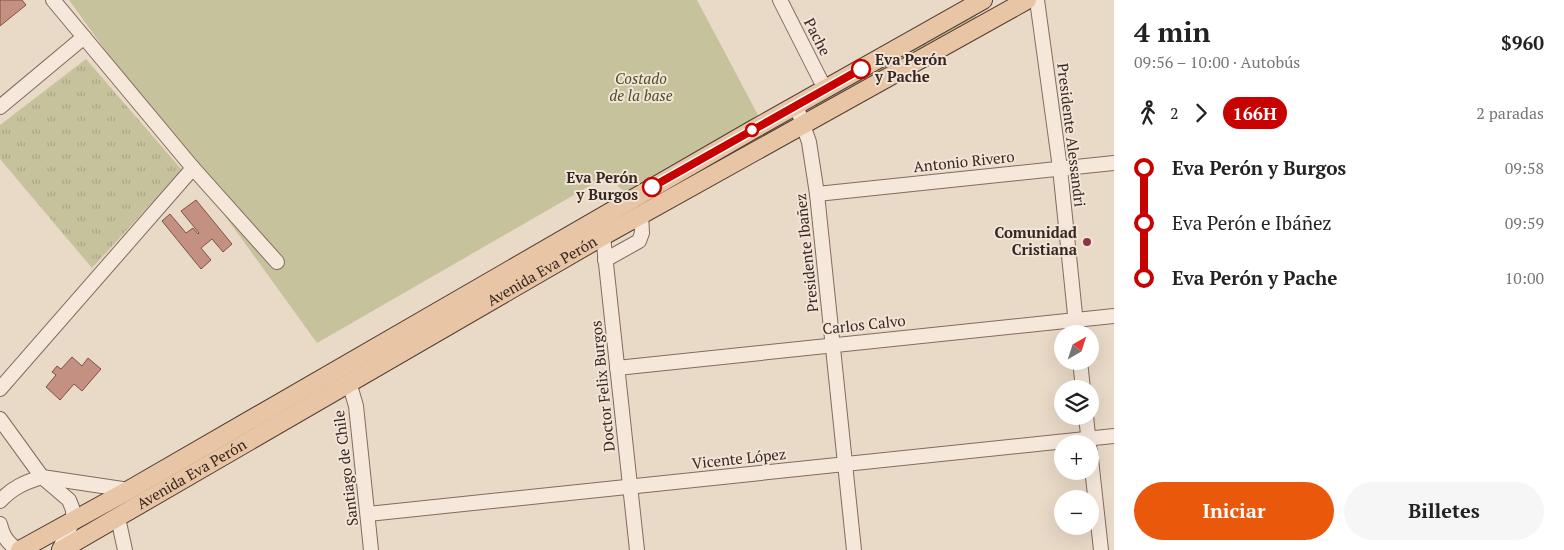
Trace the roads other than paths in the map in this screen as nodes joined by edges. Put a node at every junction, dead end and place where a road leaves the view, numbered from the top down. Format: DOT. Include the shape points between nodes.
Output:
graph roads {
  1 [pos="53,0"];
  2 [pos="780,0"];
  3 [pos="981,0"];
  4 [pos="1027,0"];
  5 [pos="1037,0"];
  6 [pos="992,19"];
  7 [pos="84,37"];
  8 [pos="825,89"];
  9 [pos="796,105"];
  10 [pos="0,106"];
  11 [pos="803,125"];
  12 [pos="1114,163"];
  13 [pos="193,168"];
  14 [pos="1060,168"];
  15 [pos="817,194"];
  16 [pos="641,216"];
  17 [pos="594,221"];
  18 [pos="603,236"];
  19 [pos="605,260"];
  20 [pos="277,262"];
  21 [pos="1114,316"];
  22 [pos="1076,325"];
  23 [pos="1083,325"];
  24 [pos="1054,329"];
  25 [pos="833,345"];
  26 [pos="617,368"];
  27 [pos="348,382"];
  28 [pos="0,389"];
  29 [pos="0,419"];
  30 [pos="1114,436"];
  31 [pos="1099,441"];
  32 [pos="1054,447"];
  33 [pos="844,464"];
  34 [pos="42,477"];
  35 [pos="1093,480"];
  36 [pos="630,488"];
  37 [pos="129,490"];
  38 [pos="0,501"];
  39 [pos="368,514"];
  40 [pos="118,518"];
  41 [pos="73,522"];
  42 [pos="0,524"];
  43 [pos="19,550"];
  44 [pos="60,550"];
  45 [pos="125,550"];
  46 [pos="371,550"];
  47 [pos="637,550"];
  48 [pos="854,550"];
  49 [pos="1101,550"];
  1 -- 7 [label="street"];
  2 -- 8 [label="street, Pache"];
  3 -- 6 [label="street"];
  3 -- 8 [label="main road, Avenida Eva Perón"];
  4 -- 6 [label="main road, Avenida Eva Perón"];
  5 -- 14 [label="street, Presidente Alessandri"];
  6 -- 11 [label="main road, Avenida Eva Perón"];
  7 -- 10 [label="street"];
  7 -- 13 [label="street"];
  8 -- 9 [label="main road, Avenida Eva Perón"];
  9 -- 11 [label="street, Presidente Ibañez"];
  9 -- 17 [label="main road, Avenida Eva Perón"];
  11 -- 15 [label="street, Presidente Ibañez"];
  11 -- 16 [label="main road, Avenida Eva Perón"];
  12 -- 14 [label="street, Antonio Rivero"];
  13 -- 20 [label="street"];
  13 -- 28 [label="street"];
  14 -- 15 [label="street, Antonio Rivero"];
  14 -- 22 [label="street, Presidente Alessandri"];
  15 -- 25 [label="street, Presidente Ibañez"];
  16 -- 18 [label="main road, Avenida Eva Perón"];
  16 -- 19 [label="street" via="640,241"];
  17 -- 18 [label="street, Doctor Felix Burgos"];
  17 -- 37 [label="main road, Avenida Eva Perón"];
  18 -- 19 [label="street, Doctor Felix Burgos"];
  18 -- 27 [label="main road, Avenida Eva Perón"];
  19 -- 26 [label="street, Doctor Felix Burgos"];
  21 -- 23 [label="street, Carlos Calvo"];
  24 -- 25 [label="street, Carlos Calvo"];
  25 -- 26 [label="street, Carlos Calvo"];
  25 -- 33 [label="street, Presidente Ibañez"];
  26 -- 36 [label="street, Doctor Felix Burgos"];
  27 -- 39 [label="street, Santiago de Chile" via="356,406"];
  27 -- 40 [label="main road, Avenida Eva Perón"];
  29 -- 34 [label="street"];
  30 -- 31 [label="street, Vicente López"];
  32 -- 33 [label="street, Vicente López"];
  33 -- 36 [label="street, Vicente López"];
  33 -- 48 [label="street, Presidente Ibañez"];
  34 -- 37 [label="street"];
  34 -- 38 [label="street" via="14,488"];
  34 -- 41 [label="street" via="68,500 73,510"];
  35 -- 49 [label="street"];
  36 -- 39 [label="street, Vicente López"];
  36 -- 47 [label="street, Doctor Felix Burgos"];
  37 -- 41 [label="main road, Avenida Eva Perón"];
  39 -- 46 [label="street, Santiago de Chile"];
  40 -- 44 [label="main road, Avenida Eva Perón"];
  40 -- 45 [label="street"];
  41 -- 43 [label="main road, Avenida Eva Perón"];
  41 -- 44 [label="street"];
  42 -- 43 [label="street" via="3,536"];
}
